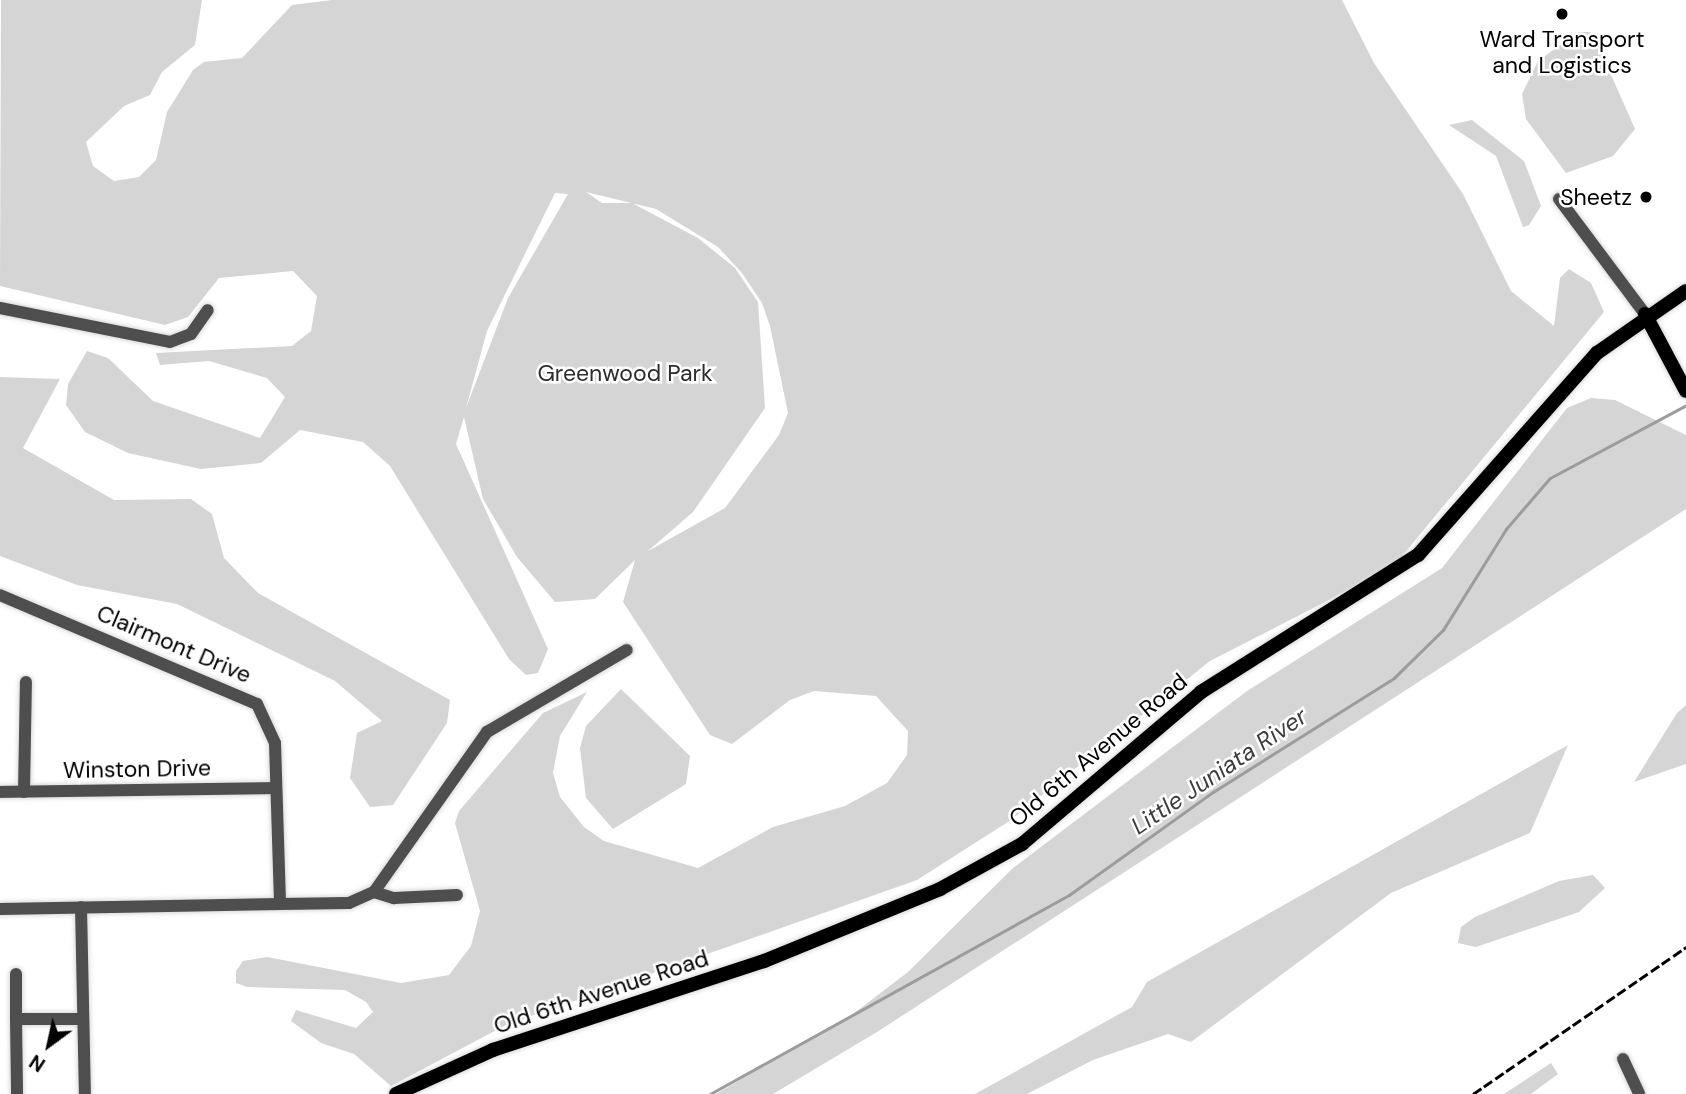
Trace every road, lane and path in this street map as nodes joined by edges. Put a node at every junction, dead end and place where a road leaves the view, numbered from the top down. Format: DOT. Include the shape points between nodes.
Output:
graph roads {
  1 [pos="1559,199"];
  2 [pos="1686,291"];
  3 [pos="0,308"];
  4 [pos="208,310"];
  5 [pos="1645,314"];
  6 [pos="1686,391"];
  7 [pos="0,595"];
  8 [pos="627,650"];
  9 [pos="26,682"];
  10 [pos="275,788"];
  11 [pos="0,792"];
  12 [pos="24,792"];
  13 [pos="374,892"];
  14 [pos="457,895"];
  15 [pos="280,904"];
  16 [pos="81,907"];
  17 [pos="0,909"];
  18 [pos="16,974"];
  19 [pos="16,1019"];
  20 [pos="82,1020"];
  21 [pos="1623,1059"];
  22 [pos="17,1094"];
  23 [pos="85,1094"];
  24 [pos="396,1094"];
  25 [pos="1639,1094"];
  1 -- 5 [label="street"];
  2 -- 5 [label="main road, Old 6th Avenue Road"];
  3 -- 4 [label="street" via="170,342 191,334"];
  5 -- 6 [label="main road"];
  5 -- 24 [label="main road, Old 6th Avenue Road" via="1581,369 1418,555 1207,688 1061,814 994,861 721,978 493,1050"];
  7 -- 10 [label="street, Clairmont Drive" via="246,694 271,726"];
  8 -- 13 [label="street" via="487,732"];
  9 -- 12 [label="street"];
  10 -- 12 [label="street, Winston Drive"];
  10 -- 15 [label="street, Clairmont Drive"];
  11 -- 12 [label="street, Winston Drive"];
  13 -- 14 [label="street" via="394,898"];
  13 -- 15 [label="street" via="349,903"];
  15 -- 16 [label="street"];
  16 -- 17 [label="street"];
  16 -- 20 [label="street"];
  18 -- 19 [label="street"];
  19 -- 20 [label="street"];
  19 -- 22 [label="street"];
  20 -- 23 [label="street"];
  21 -- 25 [label="street"];
}
